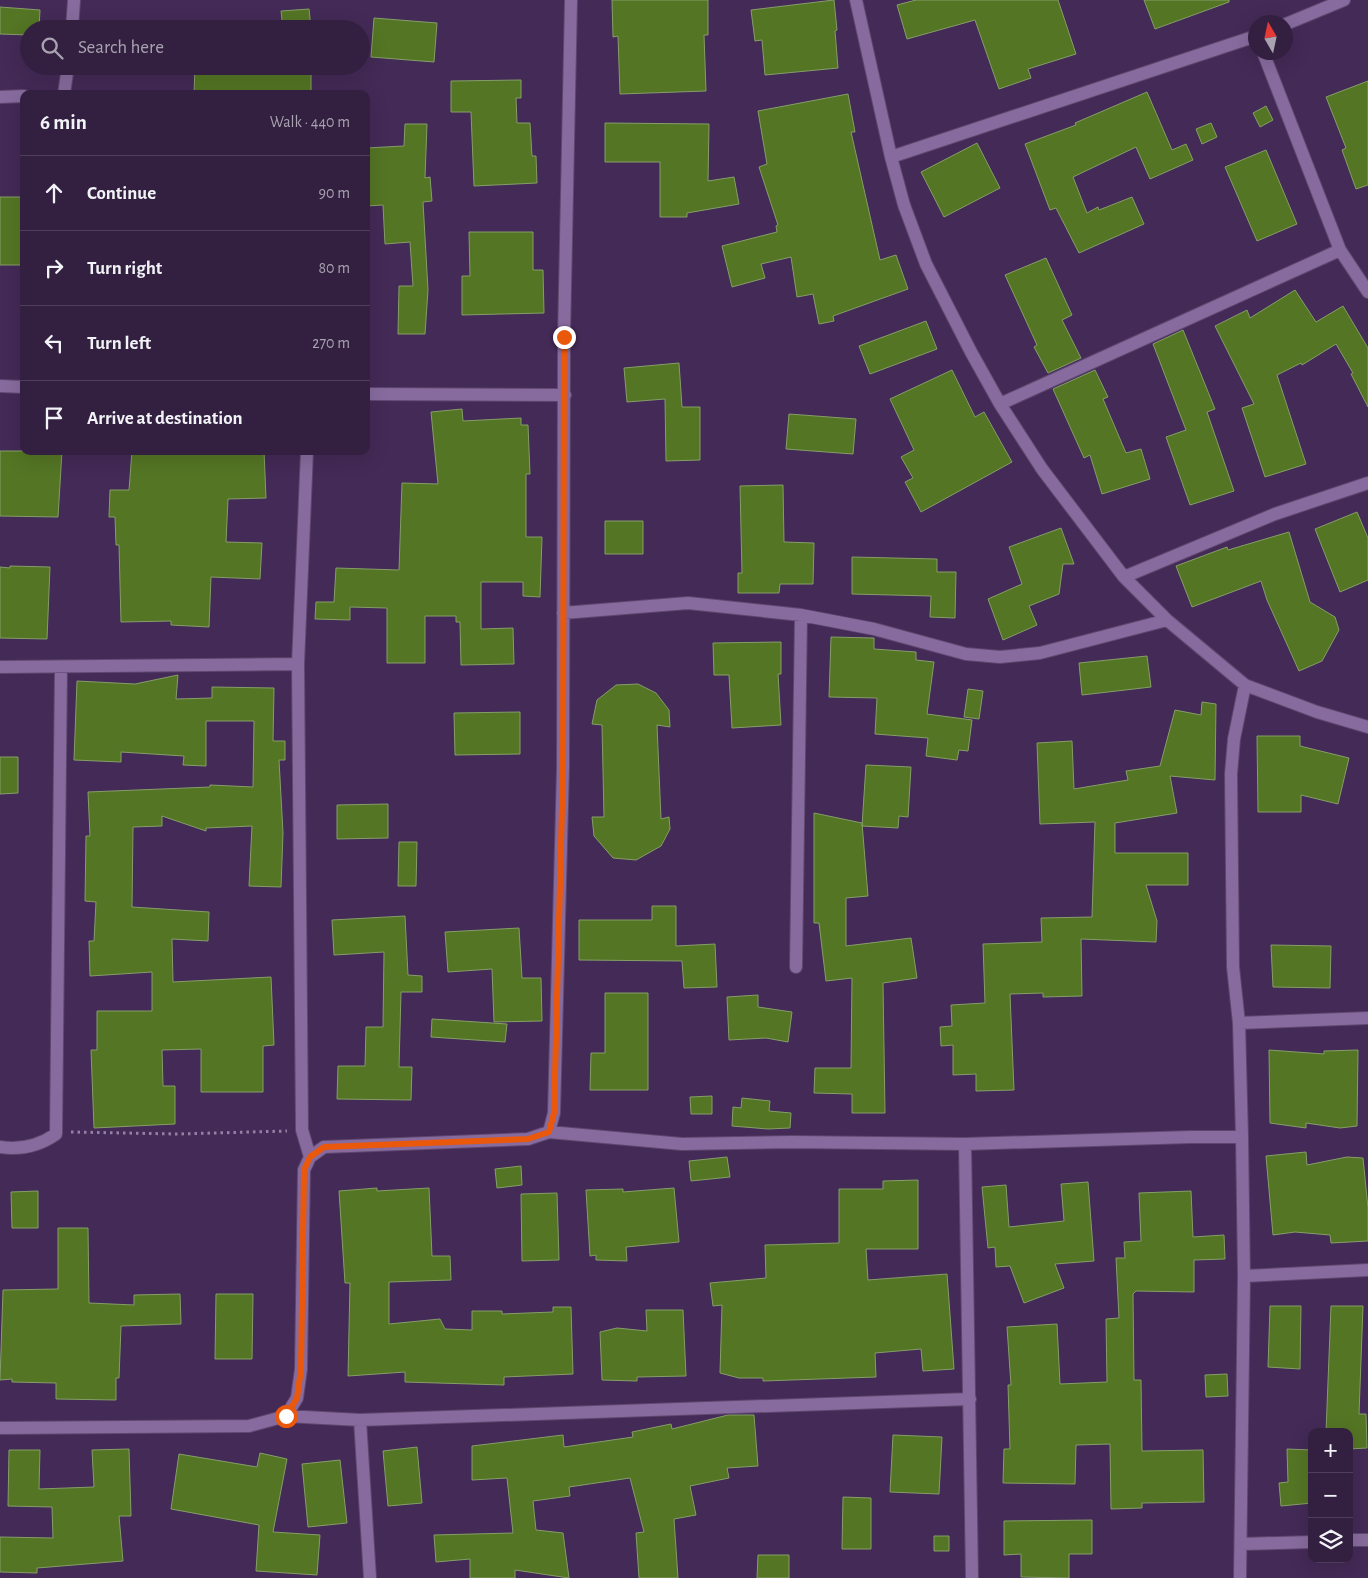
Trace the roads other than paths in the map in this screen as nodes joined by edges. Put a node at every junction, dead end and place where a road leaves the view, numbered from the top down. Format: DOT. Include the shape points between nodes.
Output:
graph roads {
  1 [pos="74,0"];
  2 [pos="571,0"];
  3 [pos="856,0"];
  4 [pos="1344,0"];
  5 [pos="73,20"];
  6 [pos="1293,21"];
  7 [pos="1248,39"];
  8 [pos="1266,60"];
  9 [pos="67,75"];
  10 [pos="65,90"];
  11 [pos="20,96"];
  12 [pos="0,97"];
  13 [pos="890,157"];
  14 [pos="1340,250"];
  15 [pos="1368,292"];
  16 [pos="0,386"];
  17 [pos="20,387"];
  18 [pos="370,394"];
  19 [pos="565,395"];
  20 [pos="1000,404"];
  21 [pos="307,455"];
  22 [pos="1368,483"];
  23 [pos="1124,577"];
  24 [pos="563,613"];
  25 [pos="801,615"];
  26 [pos="1167,620"];
  27 [pos="298,664"];
  28 [pos="0,667"];
  29 [pos="61,667"];
  30 [pos="1245,684"];
  31 [pos="1368,727"];
  32 [pos="796,967"];
  33 [pos="1368,1018"];
  34 [pos="1239,1023"];
  35 [pos="549,1132"];
  36 [pos="1242,1138"];
  37 [pos="964,1144"];
  38 [pos="0,1147"];
  39 [pos="310,1157"];
  40 [pos="1368,1270"];
  41 [pos="1244,1276"];
  42 [pos="970,1399"];
  43 [pos="286,1416"];
  44 [pos="360,1420"];
  45 [pos="0,1428"];
  46 [pos="1353,1540"];
  47 [pos="1368,1540"];
  48 [pos="1308,1542"];
  49 [pos="1241,1544"];
  50 [pos="370,1578"];
  51 [pos="972,1578"];
  52 [pos="1240,1578"];
  1 -- 5 [label="street"];
  2 -- 19 [label="street" via="564,267"];
  3 -- 13 [label="street"];
  4 -- 6 [label="street"];
  7 -- 13 [label="street"];
  8 -- 14 [label="street"];
  9 -- 10 [label="street"];
  11 -- 12 [label="street"];
  13 -- 20 [label="street" via="926,264"];
  14 -- 15 [label="street"];
  14 -- 20 [label="street"];
  16 -- 17 [label="street"];
  18 -- 19 [label="street"];
  19 -- 24 [label="street"];
  20 -- 23 [label="street" via="1042,469"];
  21 -- 27 [label="street"];
  22 -- 23 [label="street" via="1275,514"];
  23 -- 26 [label="street"];
  24 -- 25 [label="street" via="688,603"];
  24 -- 35 [label="street" via="563,768 554,1113"];
  25 -- 26 [label="street" via="874,628 966,654 1000,657 1040,654"];
  25 -- 32 [label="street"];
  26 -- 30 [label="street"];
  27 -- 29 [label="street"];
  27 -- 39 [label="street" via="302,1130"];
  28 -- 29 [label="street"];
  29 -- 38 [label="street" via="56,1134 36,1145 15,1149"];
  30 -- 31 [label="street" via="1317,712"];
  30 -- 34 [label="street" via="1231,774 1233,967"];
  33 -- 34 [label="street"];
  34 -- 36 [label="street"];
  35 -- 37 [label="street" via="682,1144"];
  35 -- 39 [label="street" via="528,1139 324,1147"];
  36 -- 37 [label="street"];
  36 -- 41 [label="street"];
  37 -- 42 [label="street"];
  39 -- 43 [label="street" via="304,1170 301,1369 297,1398"];
  40 -- 41 [label="street"];
  41 -- 49 [label="street"];
  42 -- 44 [label="street"];
  42 -- 51 [label="street"];
  43 -- 44 [label="street"];
  43 -- 45 [label="street" via="249,1426"];
  44 -- 50 [label="street"];
  46 -- 47 [label="street"];
  48 -- 49 [label="street"];
  49 -- 52 [label="street"];
}
